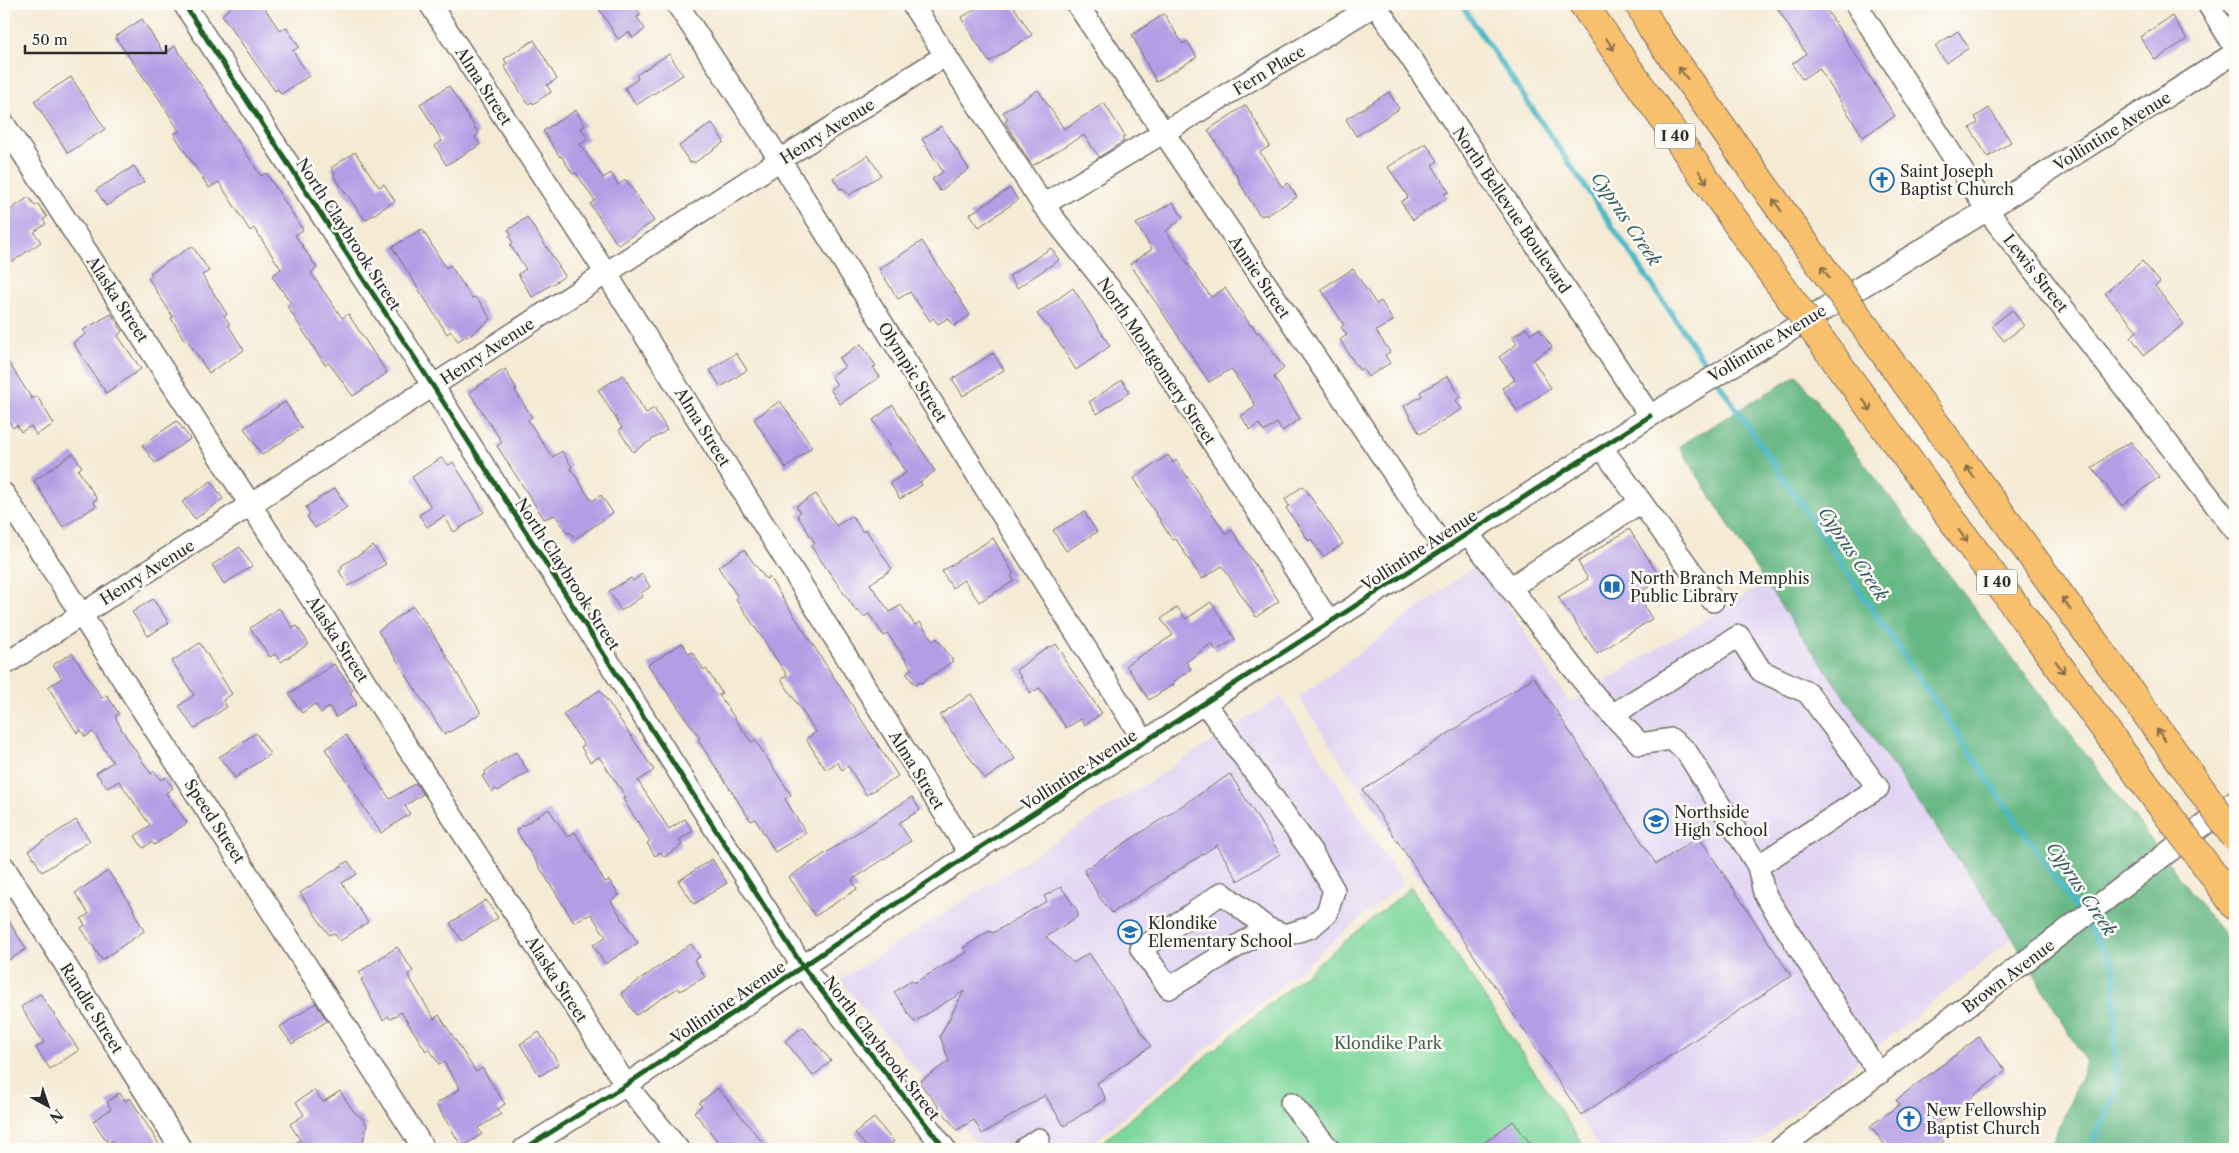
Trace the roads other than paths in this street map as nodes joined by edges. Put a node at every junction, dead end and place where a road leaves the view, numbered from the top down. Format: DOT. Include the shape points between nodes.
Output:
graph roads {
  1 [pos="184,4"];
  2 [pos="430,4"];
  3 [pos="677,4"];
  4 [pos="912,4"];
  5 [pos="1077,4"];
  6 [pos="1375,4"];
  7 [pos="1583,4"];
  8 [pos="1639,4"];
  9 [pos="1856,4"];
  10 [pos="2208,4"];
  11 [pos="2235,46"];
  12 [pos="2235,53"];
  13 [pos="946,55"];
  14 [pos="4,124"];
  15 [pos="1164,134"];
  16 [pos="780,160"];
  17 [pos="1043,206"];
  18 [pos="1987,210"];
  19 [pos="606,273"];
  20 [pos="433,386"];
  21 [pos="1650,416"];
  22 [pos="1602,448"];
  23 [pos="4,494"];
  24 [pos="1641,502"];
  25 [pos="252,505"];
  26 [pos="2235,530"];
  27 [pos="1468,534"];
  28 [pos="1444,548"];
  29 [pos="1510,588"];
  30 [pos="1713,601"];
  31 [pos="82,613"];
  32 [pos="1330,623"];
  33 [pos="4,665"];
  34 [pos="1205,703"];
  35 [pos="1612,715"];
  36 [pos="1145,743"];
  37 [pos="2235,801"];
  38 [pos="2235,837"];
  39 [pos="970,854"];
  40 [pos="1758,866"];
  41 [pos="4,867"];
  42 [pos="2235,906"];
  43 [pos="1267,928"];
  44 [pos="803,967"];
  45 [pos="1879,1074"];
  46 [pos="626,1085"];
  47 [pos="1291,1103"];
  48 [pos="181,1149"];
  49 [pos="424,1149"];
  50 [pos="524,1149"];
  51 [pos="678,1149"];
  52 [pos="945,1149"];
  53 [pos="1329,1149"];
  54 [pos="1780,1149"];
  1 -- 20 [label="street, North Claybrook Street"];
  2 -- 19 [label="street, Alma Street"];
  3 -- 16 [label="street, Olympic Street"];
  4 -- 13 [label="street, North Montgomery Street"];
  5 -- 15 [label="street, Annie Street"];
  6 -- 15 [label="street, Fern Place"];
  6 -- 21 [label="street, North Bellevue Boulevard"];
  7 -- 42 [label="highway, I 40, one-way, bridge" via="1838,365"];
  38 -- 8 [label="highway, I 40, one-way, bridge" via="1652,30"];
  9 -- 18 [label="street, Lewis Street"];
  10 -- 11 [label="street"];
  12 -- 18 [label="street, Vollintine Avenue"];
  13 -- 16 [label="street, Henry Avenue"];
  13 -- 17 [label="street, North Montgomery Street"];
  14 -- 25 [label="street, Alaska Street"];
  15 -- 17 [label="street, Fern Place"];
  15 -- 28 [label="street, Annie Street"];
  16 -- 19 [label="street, Henry Avenue"];
  16 -- 36 [label="street, Olympic Street"];
  17 -- 32 [label="street, North Montgomery Street" via="1126,308"];
  18 -- 21 [label="street, Vollintine Avenue"];
  18 -- 26 [label="street, Lewis Street"];
  19 -- 20 [label="street, Henry Avenue"];
  19 -- 39 [label="street, Alma Street"];
  20 -- 25 [label="street, Henry Avenue"];
  20 -- 44 [label="street, North Claybrook Street"];
  21 -- 22 [label="street, Vollintine Avenue"];
  22 -- 24 [label="street"];
  22 -- 27 [label="street, Vollintine Avenue"];
  23 -- 31 [label="street, Speed Street"];
  24 -- 29 [label="street"];
  24 -- 30 [label="street"];
  25 -- 31 [label="street, Henry Avenue"];
  25 -- 46 [label="street, Alaska Street"];
  27 -- 28 [label="street, Vollintine Avenue"];
  27 -- 29 [label="street"];
  28 -- 32 [label="street, Vollintine Avenue"];
  29 -- 35 [label="street"];
  31 -- 33 [label="street, Henry Avenue"];
  31 -- 49 [label="street, Speed Street"];
  32 -- 34 [label="street, Vollintine Avenue"];
  34 -- 36 [label="street, Vollintine Avenue"];
  34 -- 43 [label="street" via="1311,851 1334,890 1327,913 1311,927 1286,934"];
  35 -- 40 [label="street" via="1640,744 1671,738 1686,752"];
  35 -- 40 [label="street" via="1739,636 1761,671 1808,694 1878,788"];
  36 -- 39 [label="street, Vollintine Avenue"];
  37 -- 45 [label="street, Brown Avenue"];
  39 -- 44 [label="street, Vollintine Avenue"];
  40 -- 45 [label="street" via="1764,893"];
  41 -- 48 [label="street, Randle Street"];
  43 -- 43 [label="street" via="1169,988 1141,949 1222,894"];
  44 -- 46 [label="street, Vollintine Avenue"];
  44 -- 52 [label="street, North Claybrook Street"];
  45 -- 54 [label="street, Brown Avenue"];
  46 -- 50 [label="street, Vollintine Avenue"];
  46 -- 51 [label="street, Alaska Street"];
  47 -- 53 [label="street"];
}
